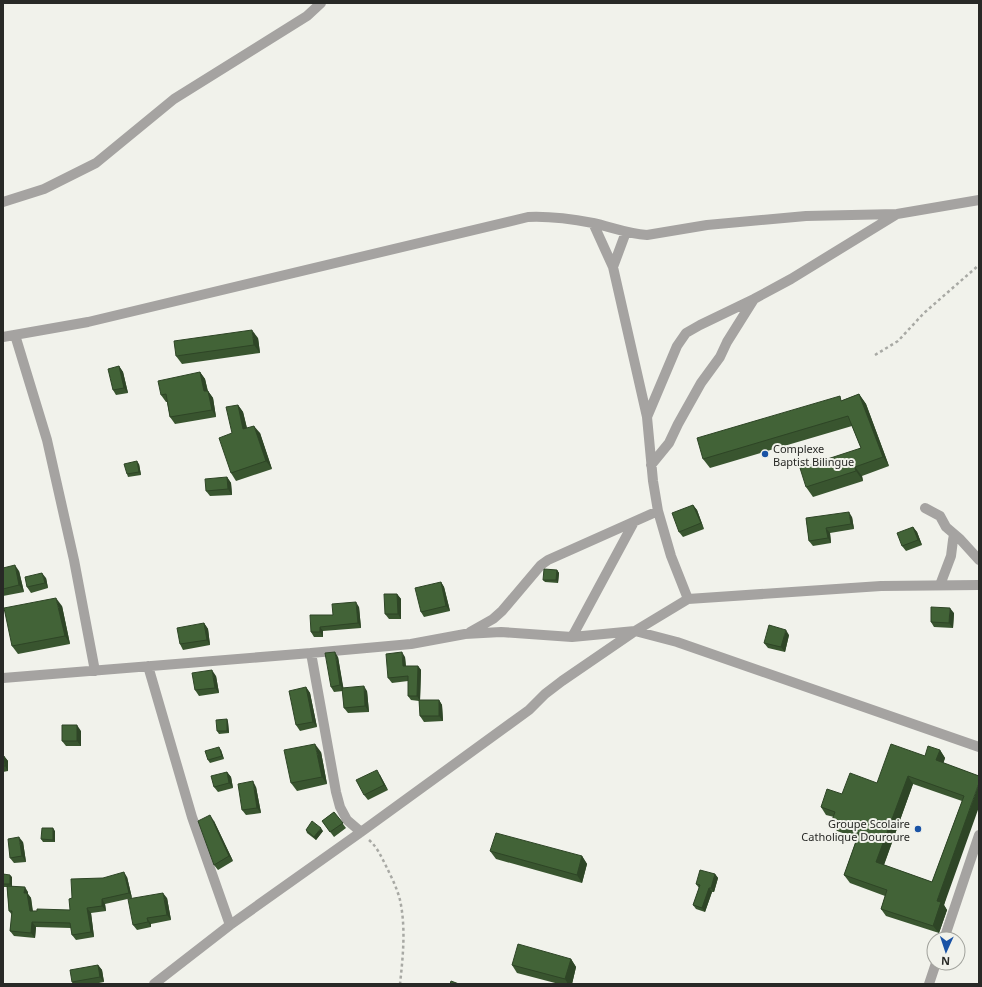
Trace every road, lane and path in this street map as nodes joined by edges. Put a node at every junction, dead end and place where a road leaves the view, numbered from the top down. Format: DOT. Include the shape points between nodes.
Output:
graph roads {
  1 [pos="321,3"];
  2 [pos="979,200"];
  3 [pos="3,202"];
  4 [pos="897,214"];
  5 [pos="593,223"];
  6 [pos="626,232"];
  7 [pos="979,265"];
  8 [pos="612,268"];
  9 [pos="754,299"];
  10 [pos="14,335"];
  11 [pos="3,337"];
  12 [pos="875,355"];
  13 [pos="647,417"];
  14 [pos="651,465"];
  15 [pos="925,508"];
  16 [pos="658,511"];
  17 [pos="634,522"];
  18 [pos="954,535"];
  19 [pos="979,560"];
  20 [pos="940,585"];
  21 [pos="979,585"];
  22 [pos="688,599"];
  23 [pos="635,631"];
  24 [pos="465,634"];
  25 [pos="572,638"];
  26 [pos="311,653"];
  27 [pos="148,666"];
  28 [pos="95,671"];
  29 [pos="3,678"];
  30 [pos="979,747"];
  31 [pos="361,832"];
  32 [pos="979,835"];
  33 [pos="230,924"];
  34 [pos="947,931"];
  35 [pos="933,971"];
  36 [pos="154,984"];
  37 [pos="400,984"];
  38 [pos="929,984"];
  1 -- 3 [label="street" via="307,16 174,99 96,163 44,189"];
  2 -- 4 [label="street"];
  4 -- 6 [label="street" via="806,216 707,224 647,235"];
  4 -- 9 [label="street"];
  5 -- 6 [label="street"];
  5 -- 8 [label="street"];
  5 -- 10 [label="street" via="540,216 528,217 88,322"];
  6 -- 8 [label="street"];
  7 -- 12 [label="path" via="924,313 898,341"];
  8 -- 13 [label="street"];
  9 -- 13 [label="street" via="686,333 677,346"];
  9 -- 14 [label="street" via="720,357 701,383 669,443"];
  10 -- 11 [label="street"];
  10 -- 28 [label="street" via="47,440 74,560"];
  13 -- 14 [label="street"];
  14 -- 16 [label="street"];
  15 -- 18 [label="street" via="940,516"];
  16 -- 17 [label="street"];
  16 -- 22 [label="street" via="671,556"];
  17 -- 24 [label="street" via="548,560 502,611 493,619"];
  17 -- 25 [label="street"];
  18 -- 19 [label="street"];
  18 -- 20 [label="street" via="952,556"];
  20 -- 21 [label="street"];
  20 -- 22 [label="street" via="881,586"];
  22 -- 23 [label="street"];
  23 -- 25 [label="street"];
  23 -- 30 [label="street" via="677,642"];
  23 -- 31 [label="street" via="562,681 529,710"];
  24 -- 25 [label="street" via="515,632"];
  24 -- 26 [label="street" via="411,644"];
  26 -- 27 [label="street"];
  26 -- 31 [label="street" via="340,807 347,820"];
  27 -- 28 [label="street"];
  27 -- 33 [label="street" via="192,817"];
  28 -- 29 [label="street"];
  31 -- 33 [label="street"];
  31 -- 37 [label="path" via="375,846 400,899 404,923"];
  32 -- 34 [label="street"];
  33 -- 36 [label="street"];
  35 -- 38 [label="street"];
}
